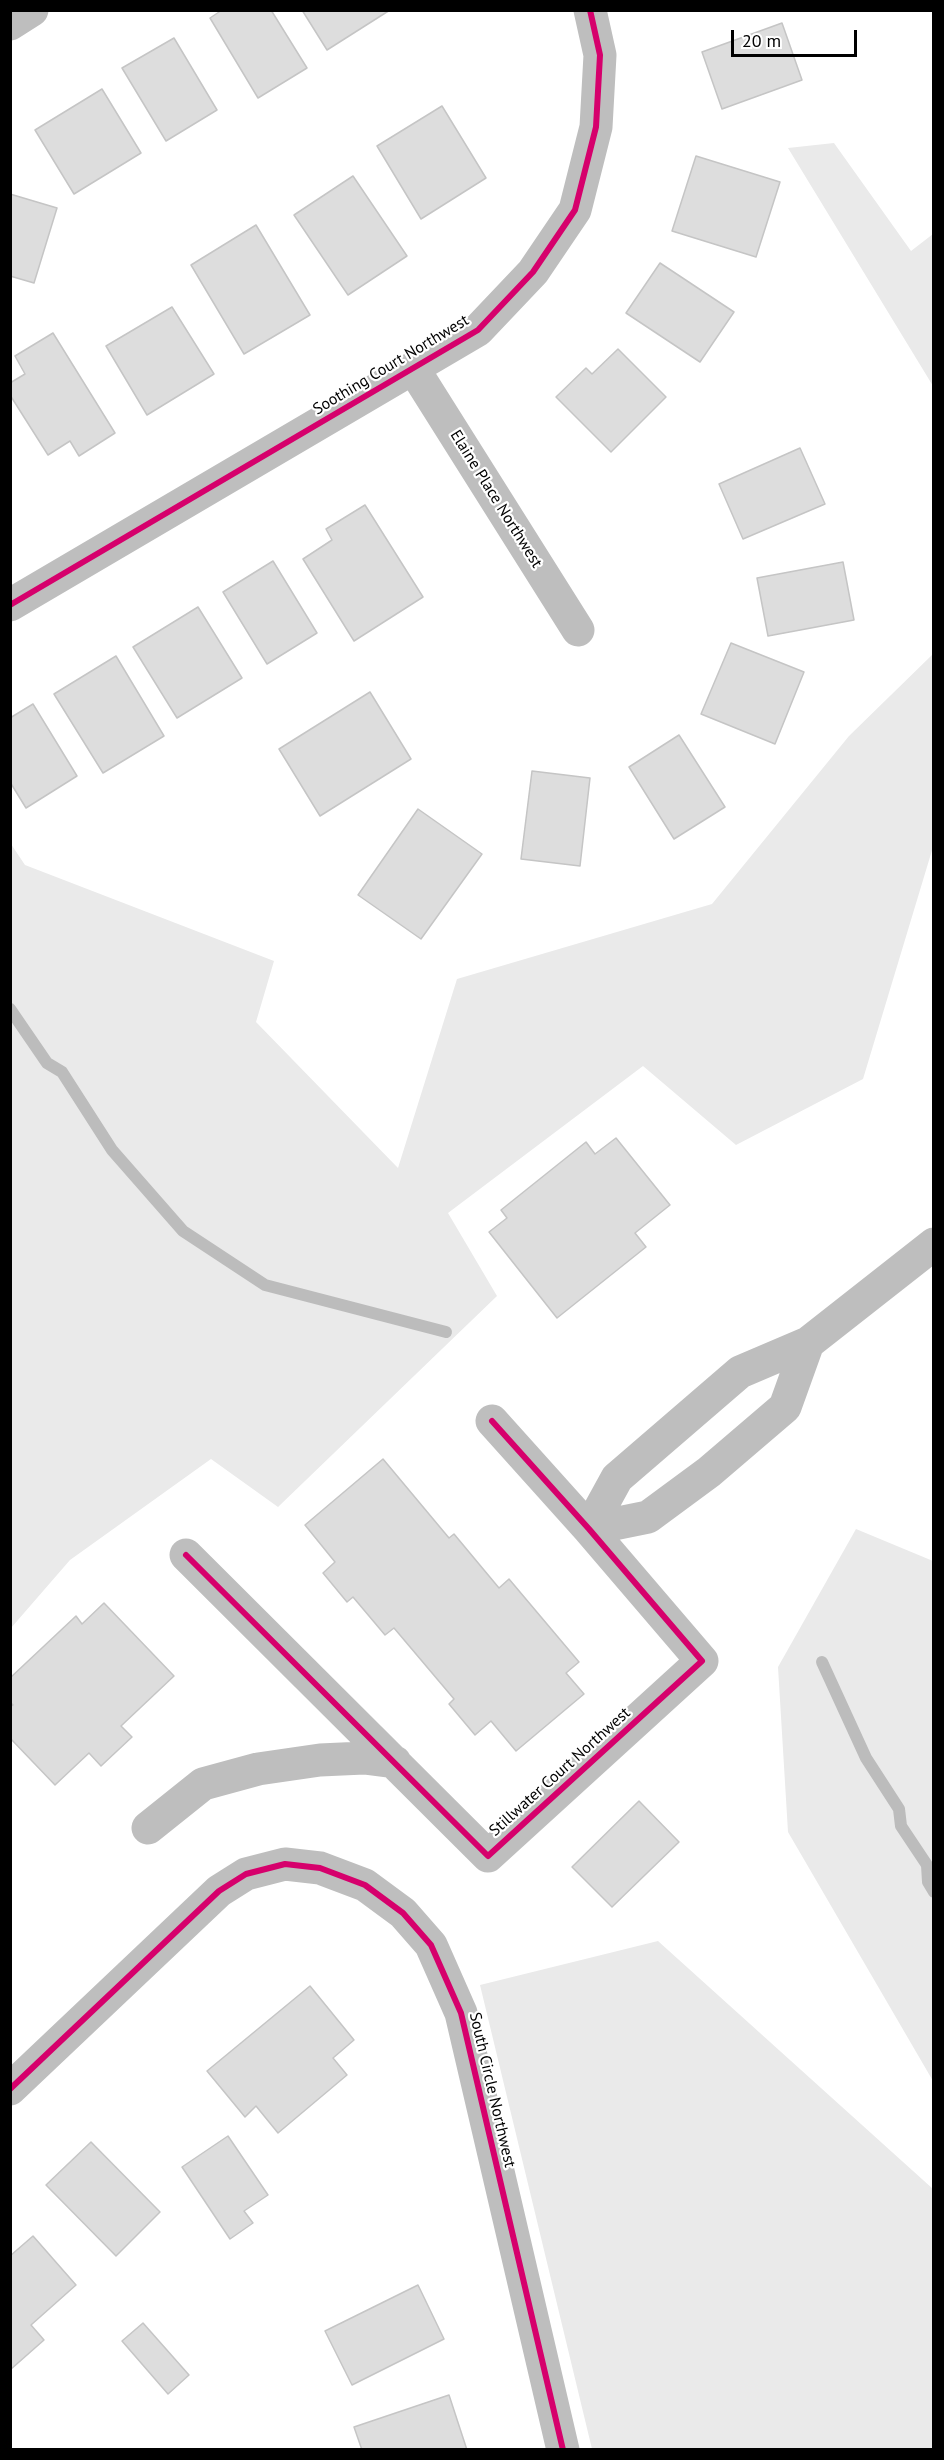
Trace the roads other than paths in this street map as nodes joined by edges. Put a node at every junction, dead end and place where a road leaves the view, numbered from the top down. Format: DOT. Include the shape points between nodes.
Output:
graph roads {
  1 [pos="32,10"];
  2 [pos="590,10"];
  3 [pos="10,24"];
  4 [pos="413,368"];
  5 [pos="11,603"];
  6 [pos="578,630"];
  7 [pos="933,1244"];
  8 [pos="808,1343"];
  9 [pos="492,1420"];
  10 [pos="589,1528"];
  11 [pos="186,1555"];
  12 [pos="394,1762"];
  13 [pos="148,1828"];
  14 [pos="10,2089"];
  15 [pos="563,2450"];
  1 -- 3 [label="street"];
  2 -- 4 [label="street, Soothing Court Northwest" via="600,55 596,127 575,210 533,272 478,330"];
  4 -- 5 [label="street, Soothing Court Northwest"];
  4 -- 6 [label="street, Elaine Place Northwest"];
  7 -- 8 [label="street"];
  8 -- 10 [label="street" via="740,1372 617,1478"];
  8 -- 10 [label="street" via="785,1407 717,1465 648,1517"];
  9 -- 10 [label="street, Stillwater Court Northwest"];
  10 -- 12 [label="street, Stillwater Court Northwest" via="702,1661 488,1856"];
  11 -- 12 [label="street, Stillwater Court Northwest"];
  12 -- 13 [label="street" via="364,1758 320,1760 258,1769 203,1784"];
  14 -- 15 [label="street, South Circle Northwest" via="219,1891 246,1874 285,1864 320,1868 365,1885 403,1913 431,1945 461,2013"];
}
